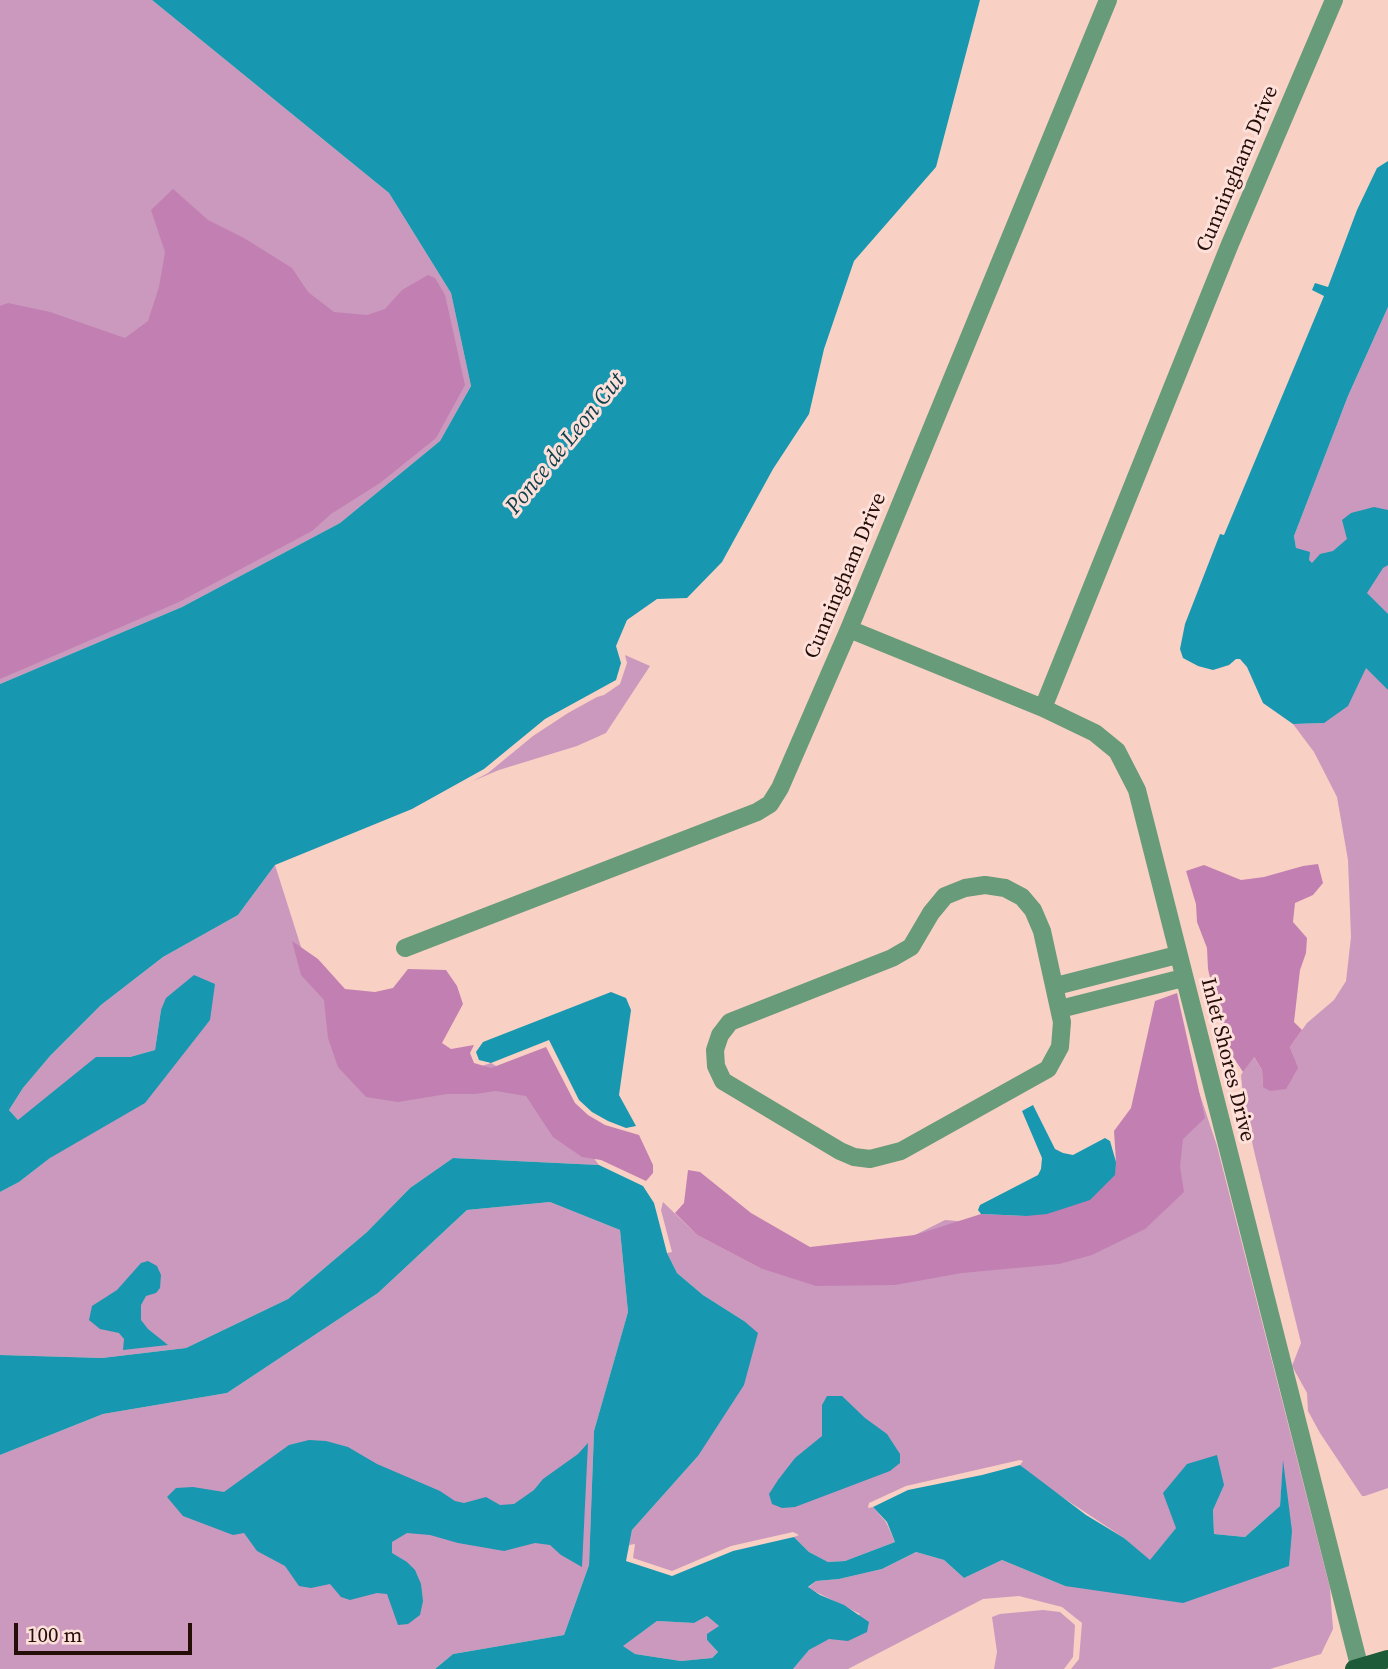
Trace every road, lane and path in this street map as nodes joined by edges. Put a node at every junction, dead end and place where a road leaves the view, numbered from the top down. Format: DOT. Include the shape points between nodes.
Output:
graph roads {
  1 [pos="1108,0"];
  2 [pos="1334,0"];
  3 [pos="849,629"];
  4 [pos="1043,708"];
  5 [pos="405,948"];
  6 [pos="1177,955"];
  7 [pos="1183,978"];
  8 [pos="1056,986"];
  9 [pos="1060,1009"];
  10 [pos="1388,1659"];
  11 [pos="1358,1669"];
  1 -- 3 [label="street, Cunningham Drive"];
  2 -- 4 [label="street, Cunningham Drive"];
  3 -- 4 [label="street, Inlet Shores Drive"];
  3 -- 5 [label="street, Cunningham Drive" via="770,804"];
  4 -- 6 [label="street, Inlet Shores Drive" via="1095,733 1117,751 1137,790"];
  6 -- 7 [label="street, Inlet Shores Drive"];
  6 -- 8 [label="street"];
  7 -- 9 [label="street"];
  7 -- 11 [label="street, Inlet Shores Drive"];
  8 -- 9 [label="street"];
  8 -- 9 [label="street" via="1042,931 1022,897 1005,888 965,888 945,897 911,947 730,1022 715,1050 716,1066 734,1090 840,1151 870,1159 901,1152 1048,1069 1063,1034"];
  10 -- 11 [label="main road"];
}
